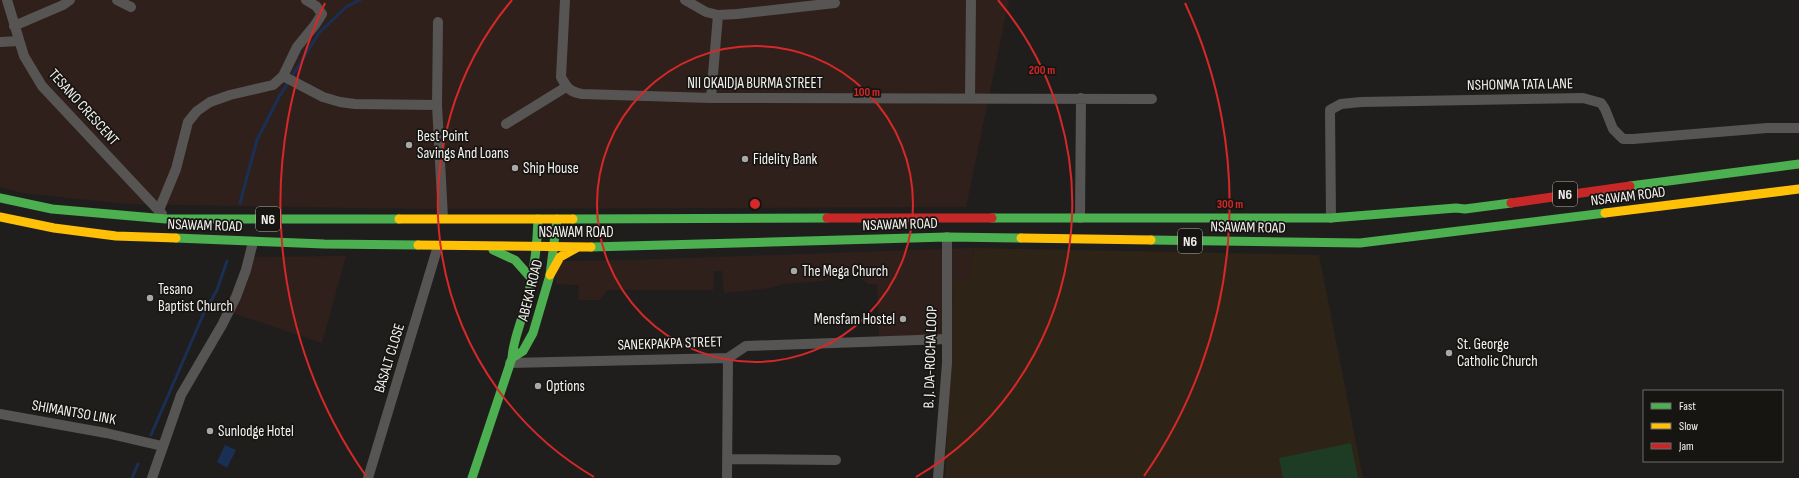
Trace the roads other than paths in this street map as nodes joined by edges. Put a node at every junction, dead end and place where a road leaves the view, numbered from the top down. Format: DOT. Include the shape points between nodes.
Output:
graph roads {
  1 [pos="7,0"];
  2 [pos="70,0"];
  3 [pos="117,0"];
  4 [pos="306,0"];
  5 [pos="565,0"];
  6 [pos="685,0"];
  7 [pos="971,0"];
  8 [pos="808,3"];
  9 [pos="835,3"];
  10 [pos="131,7"];
  11 [pos="718,15"];
  12 [pos="438,22"];
  13 [pos="14,26"];
  14 [pos="19,41"];
  15 [pos="0,42"];
  16 [pos="283,76"];
  17 [pos="570,90"];
  18 [pos="711,98"];
  19 [pos="970,98"];
  20 [pos="1081,98"];
  21 [pos="1152,99"];
  22 [pos="437,105"];
  23 [pos="506,124"];
  24 [pos="1799,128"];
  25 [pos="1799,164"];
  26 [pos="1799,189"];
  27 [pos="0,198"];
  28 [pos="158,210"];
  29 [pos="0,217"];
  30 [pos="443,218"];
  31 [pos="1080,218"];
  32 [pos="1331,218"];
  33 [pos="166,219"];
  34 [pos="538,219"];
  35 [pos="558,219"];
  36 [pos="946,237"];
  37 [pos="253,242"];
  38 [pos="438,246"];
  39 [pos="537,246"];
  40 [pos="487,247"];
  41 [pos="554,247"];
  42 [pos="578,247"];
  43 [pos="550,275"];
  44 [pos="532,278"];
  45 [pos="947,339"];
  46 [pos="728,358"];
  47 [pos="511,360"];
  48 [pos="0,414"];
  49 [pos="162,446"];
  50 [pos="727,459"];
  51 [pos="836,460"];
  52 [pos="152,478"];
  53 [pos="368,478"];
  54 [pos="472,478"];
  55 [pos="727,478"];
  56 [pos="938,478"];
  1 -- 13 [label="street, TESANO CRESCENT"];
  2 -- 13 [label="street"];
  3 -- 10 [label="street"];
  4 -- 16 [label="street" via="316,6 322,14 297,47"];
  5 -- 17 [label="street" via="561,77"];
  6 -- 11 [label="street" via="706,12"];
  7 -- 19 [label="street"];
  8 -- 9 [label="street"];
  8 -- 11 [label="street"];
  11 -- 18 [label="street"];
  12 -- 22 [label="street"];
  13 -- 14 [label="street, TESANO CRESCENT"];
  14 -- 15 [label="street"];
  14 -- 28 [label="street, TESANO CRESCENT" via="24,56 42,86"];
  16 -- 22 [label="street" via="340,102"];
  16 -- 28 [label="street" via="273,85 230,95 210,102 197,111 188,122 176,169"];
  17 -- 18 [label="street, NII OKAIDJA BURMA STREET" via="582,94"];
  17 -- 23 [label="street"];
  18 -- 19 [label="street, NII OKAIDJA BURMA STREET"];
  19 -- 20 [label="street, NII OKAIDJA BURMA STREET"];
  20 -- 21 [label="street, NII OKAIDJA BURMA STREET"];
  20 -- 31 [label="street"];
  22 -- 30 [label="street"];
  24 -- 32 [label="street, NSHONMA TATA LANE" via="1767,128 1634,139 1623,138 1613,129 1601,103 1583,98 1341,104 1330,110"];
  25 -- 32 [label="main road, NSAWAM ROAD / N6" via="1465,209"];
  26 -- 36 [label="main road, NSAWAM ROAD / N6" via="1360,243"];
  27 -- 33 [label="main road, NSAWAM ROAD / N6" via="52,209"];
  28 -- 33 [label="street, TESANO CRESCENT"];
  29 -- 37 [label="main road, NSAWAM ROAD / N6" via="54,228 116,236"];
  30 -- 33 [label="main road, NSAWAM ROAD / N6"];
  30 -- 34 [label="main road, NSAWAM ROAD / N6"];
  31 -- 32 [label="main road, NSAWAM ROAD / N6"];
  31 -- 35 [label="main road, NSAWAM ROAD / N6"];
  34 -- 35 [label="main road, NSAWAM ROAD / N6"];
  34 -- 39 [label="main road, ABEKA ROAD"];
  35 -- 41 [label="main road, ABEKA ROAD"];
  36 -- 42 [label="main road, NSAWAM ROAD / N6"];
  36 -- 45 [label="street, B. J. DA-ROCHA LOOP"];
  37 -- 38 [label="main road, NSAWAM ROAD / N6"];
  37 -- 49 [label="street" via="236,297 181,395"];
  38 -- 40 [label="main road, NSAWAM ROAD / N6"];
  38 -- 53 [label="street, BASALT CLOSE"];
  39 -- 40 [label="main road, NSAWAM ROAD / N6"];
  39 -- 41 [label="main road, NSAWAM ROAD / N6"];
  39 -- 44 [label="main road, ABEKA ROAD"];
  40 -- 44 [label="main road" via="514,258"];
  41 -- 42 [label="main road, NSAWAM ROAD / N6"];
  41 -- 43 [label="main road, ABEKA ROAD"];
  42 -- 43 [label="main road" via="563,253"];
  43 -- 47 [label="main road, ABEKA ROAD" via="533,333 524,351"];
  44 -- 47 [label="main road, ABEKA ROAD" via="512,345"];
  45 -- 46 [label="street, SANEKPAKPA STREET" via="746,346"];
  45 -- 56 [label="street, B. J. DA-ROCHA LOOP"];
  46 -- 47 [label="street, SANEKPAKPA STREET"];
  46 -- 50 [label="street"];
  47 -- 54 [label="main road, ABEKA ROAD"];
  48 -- 49 [label="street, SHIMANTSO LINK"];
  49 -- 52 [label="street"];
  50 -- 51 [label="street"];
  50 -- 55 [label="street"];
}
